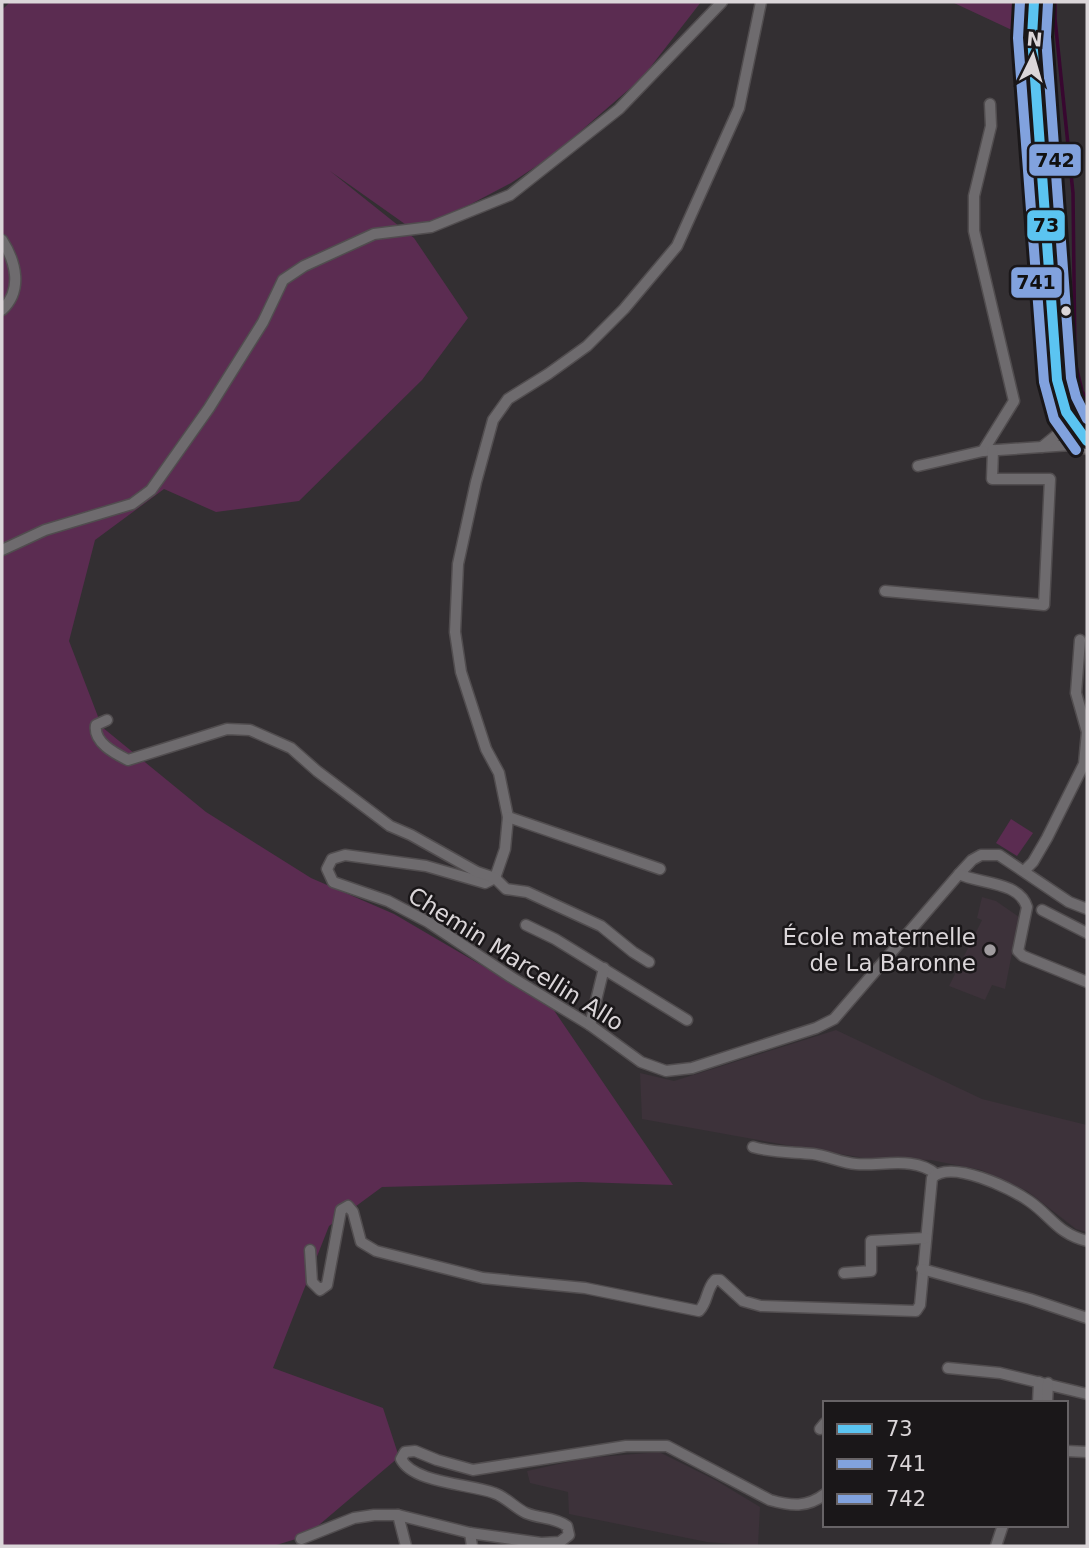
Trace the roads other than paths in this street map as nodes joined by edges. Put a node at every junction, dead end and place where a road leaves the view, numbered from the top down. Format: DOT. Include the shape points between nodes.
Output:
graph roads {
  1 [pos="722,2"];
  2 [pos="761,2"];
  3 [pos="1034,2"];
  4 [pos="990,104"];
  5 [pos="2,240"];
  6 [pos="2,310"];
  7 [pos="1057,355"];
  8 [pos="1063,407"];
  9 [pos="1082,428"];
  10 [pos="1058,434"];
  11 [pos="1070,446"];
  12 [pos="1042,447"];
  13 [pos="1087,449"];
  14 [pos="988,451"];
  15 [pos="918,466"];
  16 [pos="2,550"];
  17 [pos="885,591"];
  18 [pos="1080,640"];
  19 [pos="107,720"];
  20 [pos="508,817"];
  21 [pos="660,869"];
  22 [pos="1024,870"];
  23 [pos="959,874"];
  24 [pos="495,878"];
  25 [pos="1087,909"];
  26 [pos="1042,910"];
  27 [pos="526,925"];
  28 [pos="1087,933"];
  29 [pos="649,962"];
  30 [pos="604,968"];
  31 [pos="1087,982"];
  32 [pos="687,1020"];
  33 [pos="590,1025"];
  34 [pos="753,1147"];
  35 [pos="936,1174"];
  36 [pos="926,1238"];
  37 [pos="1087,1241"];
  38 [pos="310,1250"];
  39 [pos="922,1269"];
  40 [pos="844,1273"];
  41 [pos="1087,1318"];
  42 [pos="948,1368"];
  43 [pos="1043,1382"];
  44 [pos="1087,1394"];
  45 [pos="1038,1401"];
  46 [pos="1047,1401"];
  47 [pos="1068,1451"];
  48 [pos="1087,1452"];
  49 [pos="823,1496"];
  50 [pos="398,1515"];
  51 [pos="1002,1527"];
  52 [pos="470,1533"];
  53 [pos="301,1539"];
  54 [pos="407,1546"];
  55 [pos="472,1546"];
  56 [pos="996,1546"];
  1 -- 16 [label="street" via="619,109 510,195 431,227 374,234 283,280 263,322 209,408 151,490 132,504 56,527"];
  2 -- 20 [label="street" via="739,108 677,246 587,346 508,398 493,420 458,564 455,632 461,673 486,749 499,773"];
  3 -- 7 [label="main road" via="1032,37"];
  4 -- 14 [label="street" via="991,126 974,196 974,231 1014,401"];
  5 -- 6 [label="street" via="12,255 16,281"];
  7 -- 8 [label="main road" via="1057,387"];
  7 -- 9 [label="main road"];
  8 -- 9 [label="main road"];
  8 -- 10 [label="street"];
  9 -- 10 [label="street"];
  9 -- 11 [label="street"];
  10 -- 12 [label="street"];
  11 -- 12 [label="street"];
  11 -- 13 [label="street"];
  12 -- 14 [label="street"];
  14 -- 15 [label="street"];
  14 -- 17 [label="street" via="992,479 1050,479 1044,605"];
  18 -- 22 [label="street" via="1076,692 1087,732 1084,764 1047,838"];
  19 -- 24 [label="street" via="96,725 95,733 128,760 227,729 250,730 291,748 390,827"];
  20 -- 21 [label="street"];
  20 -- 24 [label="street" via="505,849"];
  22 -- 23 [label="street, Chemin Marcellin Allo" via="992,854 972,860"];
  22 -- 25 [label="street, Chemin Marcellin Allo" via="1069,902"];
  23 -- 31 [label="street" via="1017,892 1027,906 1018,951"];
  23 -- 33 [label="street, Chemin Marcellin Allo" via="834,1019 816,1028 692,1068 666,1071 641,1062"];
  24 -- 29 [label="street" via="506,889 527,892 601,926"];
  24 -- 33 [label="street, Chemin Marcellin Allo" via="485,883 426,866 345,855 332,859 327,869 333,882 388,901 428,922"];
  26 -- 28 [label="street"];
  27 -- 30 [label="street"];
  30 -- 32 [label="street"];
  30 -- 33 [label="street"];
  34 -- 35 [label="street" via="855,1164 926,1166"];
  35 -- 36 [label="street"];
  35 -- 37 [label="street" via="951,1171 1006,1188 1031,1202 1055,1226"];
  36 -- 39 [label="street"];
  36 -- 40 [label="street" via="871,1241 871,1271"];
  38 -- 39 [label="street" via="312,1282 320,1290 327,1285 341,1210 348,1206 361,1242 376,1251 483,1278 585,1288 699,1311 715,1280 743,1301 761,1306 916,1311"];
  39 -- 41 [label="street"];
  42 -- 43 [label="street"];
  43 -- 44 [label="street"];
  43 -- 45 [label="street"];
  43 -- 46 [label="street"];
  47 -- 48 [label="street"];
  49 -- 52 [label="street" via="814,1503 778,1503 667,1446 626,1446 473,1470 415,1451 405,1452 401,1459 405,1467 497,1493 526,1513 558,1520 567,1526 569,1535 560,1542 541,1543"];
  50 -- 52 [label="street"];
  50 -- 53 [label="street" via="354,1518"];
  50 -- 54 [label="street"];
  51 -- 56 [label="street"];
  52 -- 55 [label="street"];
}
